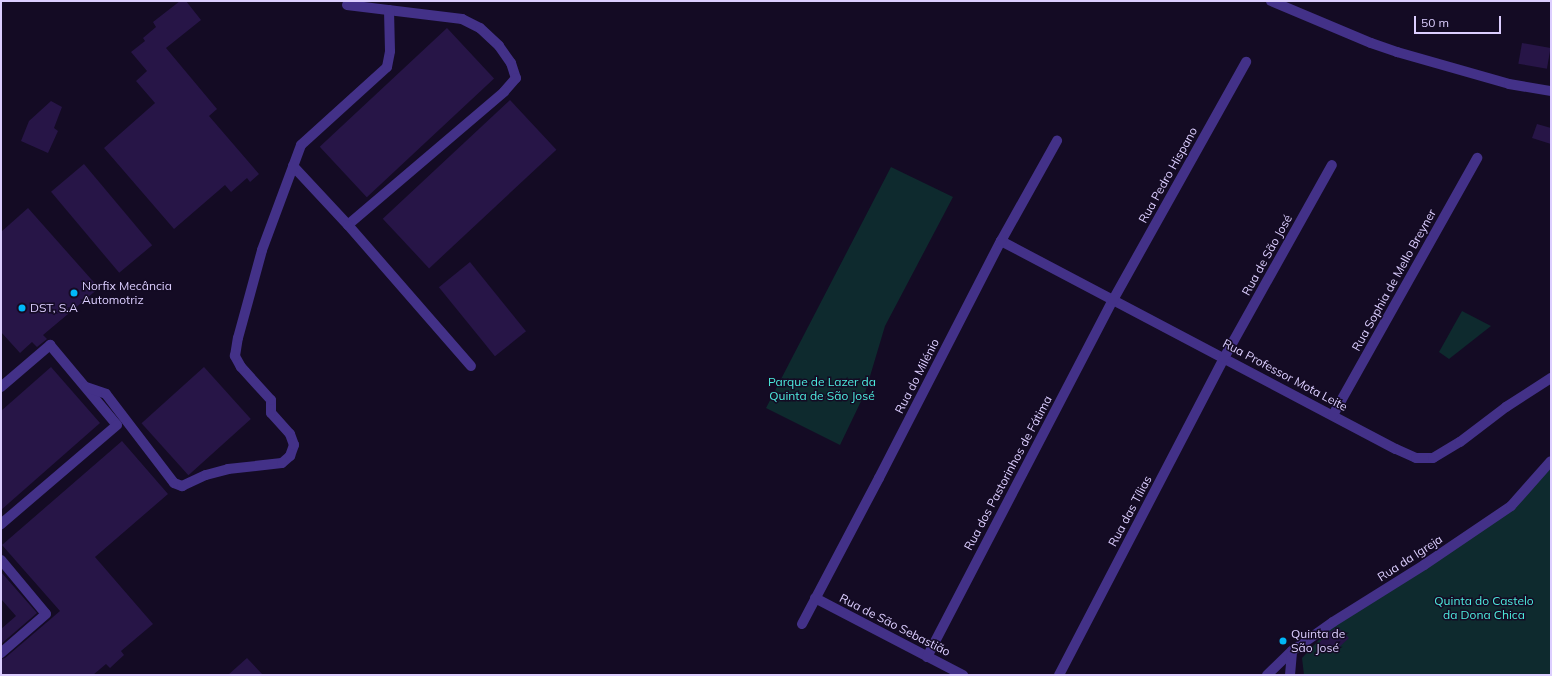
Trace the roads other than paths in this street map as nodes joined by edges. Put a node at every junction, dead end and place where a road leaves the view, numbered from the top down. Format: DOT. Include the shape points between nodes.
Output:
graph roads {
  1 [pos="1276,2"];
  2 [pos="347,5"];
  3 [pos="389,10"];
  4 [pos="1246,62"];
  5 [pos="1551,91"];
  6 [pos="1057,141"];
  7 [pos="1477,158"];
  8 [pos="293,166"];
  9 [pos="1332,166"];
  10 [pos="348,224"];
  11 [pos="1001,241"];
  12 [pos="1112,300"];
  13 [pos="1224,358"];
  14 [pos="471,366"];
  15 [pos="1551,378"];
  16 [pos="1,387"];
  17 [pos="86,387"];
  18 [pos="1333,415"];
  19 [pos="1551,461"];
  20 [pos="1,524"];
  21 [pos="1,560"];
  22 [pos="815,598"];
  23 [pos="802,624"];
  24 [pos="1292,652"];
  25 [pos="1,653"];
  26 [pos="927,657"];
  27 [pos="963,675"];
  28 [pos="1059,675"];
  29 [pos="1267,675"];
  30 [pos="1290,675"];
  1 -- 5 [label="street" via="1397,52 1509,84"];
  2 -- 3 [label="street"];
  3 -- 8 [label="street" via="390,51 386,67 308,137 301,145"];
  3 -- 10 [label="street" via="462,19 480,28 511,62 516,78 504,92"];
  4 -- 12 [label="street, Rua Pedro Hispano"];
  6 -- 11 [label="street, Rua do Milénio"];
  7 -- 18 [label="street, Rua Sophia de Mello Breyner"];
  8 -- 10 [label="street"];
  8 -- 17 [label="street" via="262,250 235,356 241,367 271,400 270,413 290,434 294,445 290,456 282,462 228,469 206,475 182,486 174,483 106,394"];
  9 -- 13 [label="street, Rua de São José"];
  10 -- 14 [label="street"];
  11 -- 12 [label="street, Rua Professor Mota Leite"];
  11 -- 22 [label="street, Rua do Milénio"];
  12 -- 13 [label="street, Rua Professor Mota Leite"];
  12 -- 26 [label="street, Rua dos Pastorinhos de Fátima"];
  13 -- 18 [label="street, Rua Professor Mota Leite"];
  13 -- 28 [label="street, Rua das Tílias"];
  15 -- 18 [label="street, Rua Professor Mota Leite" via="1433,458 1416,458"];
  16 -- 17 [label="street" via="50,345"];
  17 -- 20 [label="street" via="117,425"];
  19 -- 24 [label="street, Rua da Igreja" via="1511,506 1333,622"];
  21 -- 25 [label="street" via="46,614"];
  22 -- 23 [label="street, Rua do Milénio"];
  22 -- 26 [label="street, Rua de São Sebastião"];
  24 -- 29 [label="street, Rua da Igreja"];
  24 -- 30 [label="street"];
  26 -- 27 [label="street, Rua de São Sebastião"];
}
